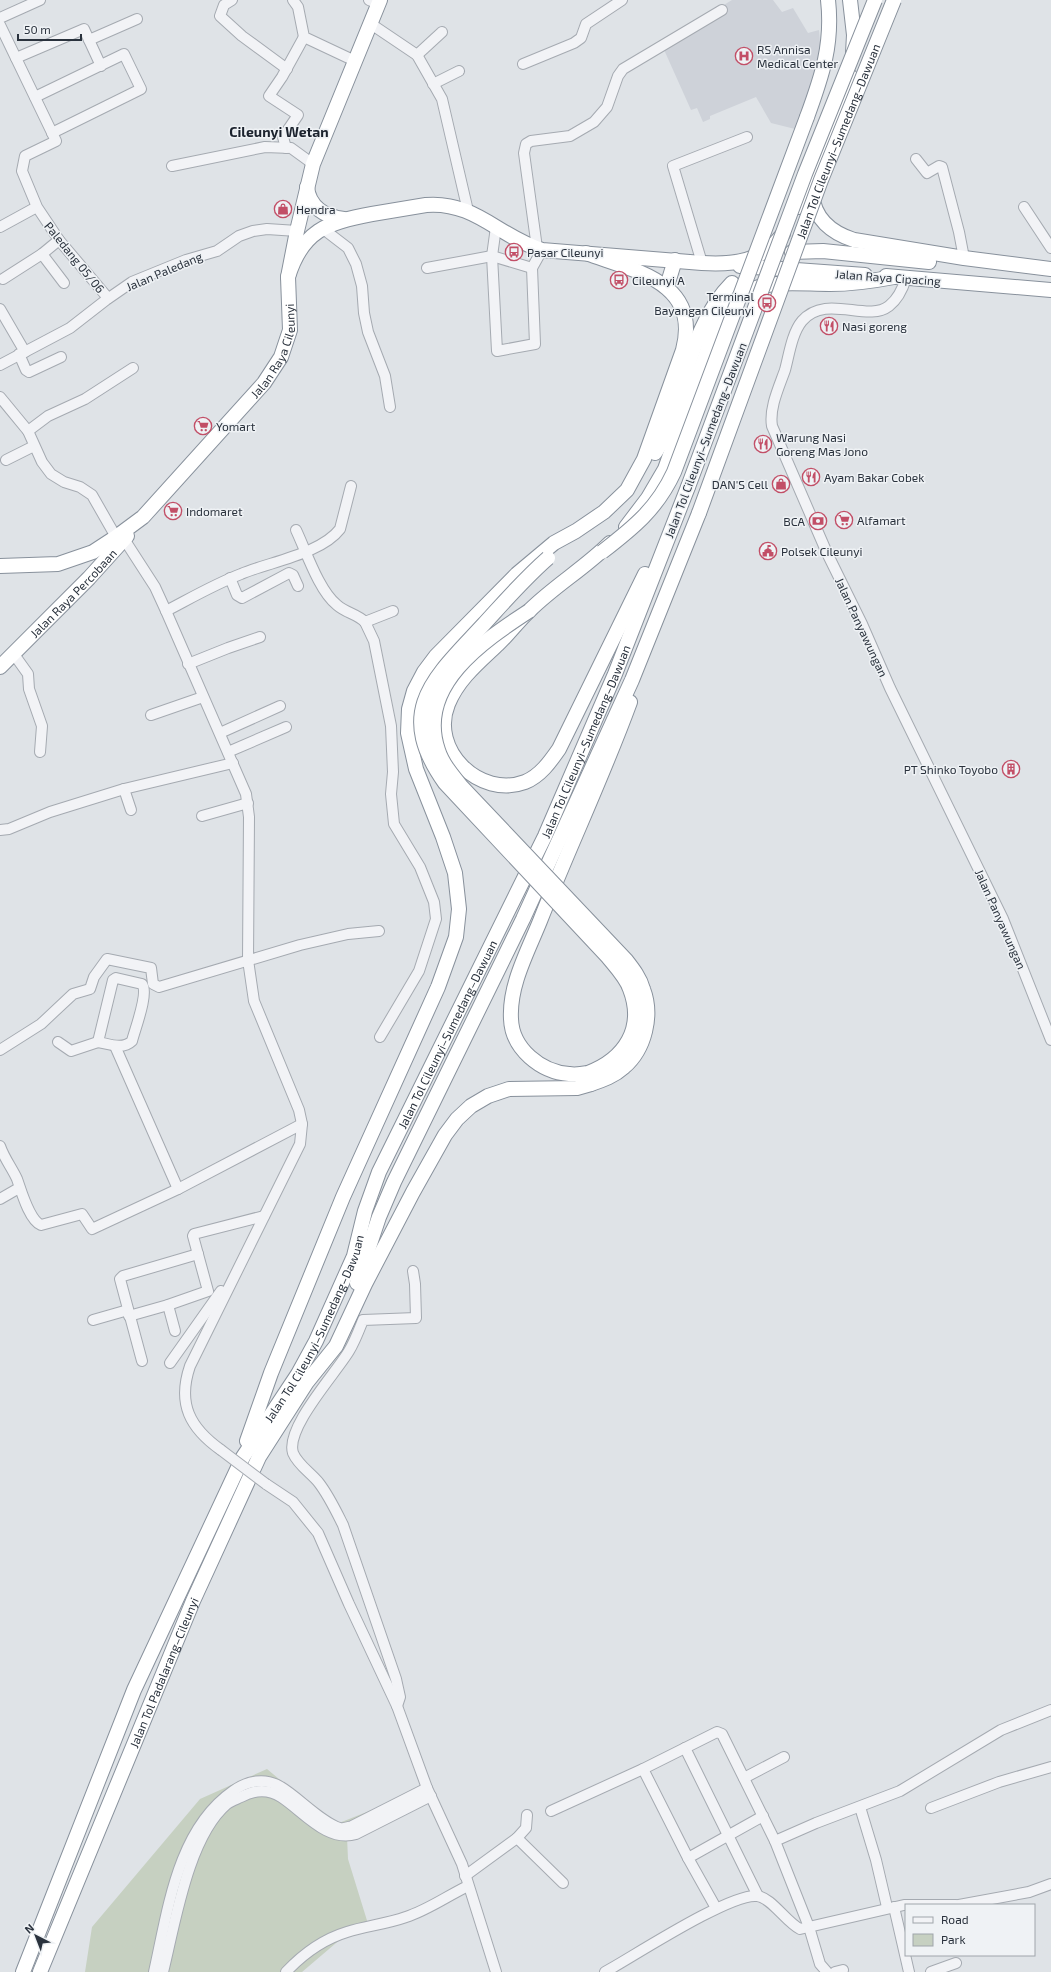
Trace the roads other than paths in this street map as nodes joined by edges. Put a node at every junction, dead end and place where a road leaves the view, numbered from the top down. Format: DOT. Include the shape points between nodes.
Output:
graph roads {
  1 [pos="40,0"];
  2 [pos="232,0"];
  3 [pos="293,0"];
  4 [pos="622,0"];
  5 [pos="828,0"];
  6 [pos="850,0"];
  7 [pos="875,0"];
  8 [pos="894,0"];
  9 [pos="376,1"];
  10 [pos="722,10"];
  11 [pos="0,18"];
  12 [pos="137,19"];
  13 [pos="370,24"];
  14 [pos="0,25"];
  15 [pos="442,32"];
  16 [pos="304,37"];
  17 [pos="89,40"];
  18 [pos="417,55"];
  19 [pos="16,58"];
  20 [pos="355,61"];
  21 [pos="523,64"];
  22 [pos="101,66"];
  23 [pos="287,69"];
  24 [pos="459,71"];
  25 [pos="433,84"];
  26 [pos="35,97"];
  27 [pos="52,133"];
  28 [pos="747,137"];
  29 [pos="286,148"];
  30 [pos="916,159"];
  31 [pos="313,164"];
  32 [pos="172,166"];
  33 [pos="814,174"];
  34 [pos="307,187"];
  35 [pos="1024,207"];
  36 [pos="33,209"];
  37 [pos="468,211"];
  38 [pos="346,219"];
  39 [pos="0,227"];
  40 [pos="496,227"];
  41 [pos="322,228"];
  42 [pos="297,231"];
  43 [pos="59,240"];
  44 [pos="1051,248"];
  45 [pos="540,249"];
  46 [pos="792,252"];
  47 [pos="586,253"];
  48 [pos="42,254"];
  49 [pos="492,256"];
  50 [pos="964,258"];
  51 [pos="674,260"];
  52 [pos="702,262"];
  53 [pos="726,264"];
  54 [pos="1028,267"];
  55 [pos="427,268"];
  56 [pos="532,268"];
  57 [pos="1051,269"];
  58 [pos="288,277"];
  59 [pos="900,277"];
  60 [pos="1,278"];
  61 [pos="64,283"];
  62 [pos="732,283"];
  63 [pos="667,286"];
  64 [pos="1051,290"];
  65 [pos="108,298"];
  66 [pos="0,309"];
  67 [pos="688,352"];
  68 [pos="22,353"];
  69 [pos="61,357"];
  70 [pos="0,365"];
  71 [pos="133,368"];
  72 [pos="0,396"];
  73 [pos="390,407"];
  74 [pos="28,431"];
  75 [pos="34,446"];
  76 [pos="6,460"];
  77 [pos="351,486"];
  78 [pos="688,487"];
  79 [pos="143,517"];
  80 [pos="296,530"];
  81 [pos="576,531"];
  82 [pos="120,538"];
  83 [pos="602,552"];
  84 [pos="305,553"];
  85 [pos="76,559"];
  86 [pos="0,566"];
  87 [pos="89,578"];
  88 [pos="230,578"];
  89 [pos="298,586"];
  90 [pos="166,611"];
  91 [pos="393,611"];
  92 [pos="529,611"];
  93 [pos="365,622"];
  94 [pos="260,638"];
  95 [pos="13,653"];
  96 [pos="188,664"];
  97 [pos="0,667"];
  98 [pos="203,697"];
  99 [pos="280,706"];
  100 [pos="151,715"];
  101 [pos="286,727"];
  102 [pos="220,733"];
  103 [pos="40,752"];
  104 [pos="228,752"];
  105 [pos="604,754"];
  106 [pos="233,763"];
  107 [pos="124,789"];
  108 [pos="248,803"];
  109 [pos="131,810"];
  110 [pos="202,816"];
  111 [pos="0,830"];
  112 [pos="379,931"];
  113 [pos="248,960"];
  114 [pos="380,1037"];
  115 [pos="1051,1040"];
  116 [pos="58,1042"];
  117 [pos="98,1042"];
  118 [pos="115,1046"];
  119 [pos="0,1050"];
  120 [pos="589,1079"];
  121 [pos="302,1124"];
  122 [pos="0,1146"];
  123 [pos="19,1188"];
  124 [pos="178,1189"];
  125 [pos="0,1199"];
  126 [pos="264,1216"];
  127 [pos="198,1254"];
  128 [pos="238,1268"];
  129 [pos="413,1270"];
  130 [pos="168,1306"];
  131 [pos="129,1313"];
  132 [pos="93,1320"];
  133 [pos="175,1331"];
  134 [pos="142,1361"];
  135 [pos="170,1363"];
  136 [pos="307,1382"];
  137 [pos="243,1457"];
  138 [pos="397,1706"];
  139 [pos="1051,1710"];
  140 [pos="685,1748"];
  141 [pos="784,1757"];
  142 [pos="1051,1767"];
  143 [pos="643,1769"];
  144 [pos="744,1778"];
  145 [pos="429,1792"];
  146 [pos="860,1807"];
  147 [pos="931,1808"];
  148 [pos="551,1811"];
  149 [pos="528,1814"];
  150 [pos="763,1816"];
  151 [pos="354,1830"];
  152 [pos="728,1835"];
  153 [pos="517,1838"];
  154 [pos="775,1840"];
  155 [pos="688,1858"];
  156 [pos="465,1876"];
  157 [pos="563,1883"];
  158 [pos="1051,1884"];
  159 [pos="468,1886"];
  160 [pos="758,1896"];
  161 [pos="905,1904"];
  162 [pos="964,1904"];
  163 [pos="890,1907"];
  164 [pos="716,1908"];
  165 [pos="809,1927"];
  166 [pos="956,1963"];
  167 [pos="23,1972"];
  168 [pos="40,1972"];
  169 [pos="154,1972"];
  170 [pos="163,1972"];
  171 [pos="286,1972"];
  172 [pos="496,1972"];
  173 [pos="605,1972"];
  174 [pos="827,1972"];
  175 [pos="909,1972"];
  176 [pos="931,1972"];
  1 -- 11 [label="street"];
  2 -- 23 [label="street" via="224,5 220,16 242,36"];
  3 -- 16 [label="street" via="298,7"];
  4 -- 21 [label="street" via="586,24 581,38 574,43"];
  5 -- 83 [label="highway, bridge" via="829,33 826,63 674,472 662,496 645,516"];
  6 -- 33 [label="highway" via="854,35 852,69 842,103"];
  7 -- 78 [label="highway, Jalan Tol Cileunyi–Sumedang–Dawuan, bridge" via="805,174"];
  8 -- 105 [label="highway, Jalan Tol Cileunyi–Sumedang–Dawuan, bridge" via="821,180 699,513"];
  9 -- 13 [label="highway, Jalan Raya Cileunyi"];
  10 -- 45 [label="street" via="623,69 607,107 594,122 570,136 531,141 526,144 524,153"];
  12 -- 17 [label="street"];
  13 -- 18 [label="street"];
  13 -- 20 [label="highway, Jalan Raya Cileunyi"];
  14 -- 19 [label="street"];
  15 -- 18 [label="street"];
  16 -- 20 [label="street"];
  16 -- 23 [label="street"];
  17 -- 19 [label="street" via="84,29"];
  17 -- 22 [label="street"];
  18 -- 25 [label="street"];
  19 -- 26 [label="street"];
  20 -- 31 [label="highway, Jalan Raya Cileunyi"];
  22 -- 26 [label="street"];
  22 -- 27 [label="street" via="124,54 142,88"];
  23 -- 29 [label="street" via="269,96 298,116 283,137"];
  24 -- 25 [label="street"];
  25 -- 37 [label="street" via="446,112"];
  26 -- 27 [label="street"];
  27 -- 43 [label="street, Paledang 05/06" via="56,141 25,156 22,171 37,207"];
  28 -- 52 [label="street" via="673,166"];
  29 -- 31 [label="street" via="297,152"];
  29 -- 32 [label="street" via="265,147"];
  30 -- 50 [label="street" via="927,173 939,166 942,167"];
  31 -- 34 [label="highway, Jalan Raya Cileunyi"];
  33 -- 50 [label="highway" via="812,193 817,213 832,230 846,237 877,244"];
  33 -- 53 [label="highway" via="791,222 781,236 768,249 752,258"];
  34 -- 38 [label="highway" via="310,199 318,209 330,217"];
  34 -- 42 [label="highway, Jalan Raya Cileunyi"];
  35 -- 44 [label="street"];
  36 -- 39 [label="street"];
  37 -- 38 [label="highway, Jalan Raya Cipacing" via="439,204"];
  37 -- 40 [label="highway, Jalan Raya Cipacing"];
  38 -- 41 [label="highway"];
  40 -- 45 [label="highway, Jalan Raya Cipacing" via="527,246"];
  40 -- 49 [label="street"];
  41 -- 58 [label="highway" via="302,246"];
  41 -- 73 [label="street" via="348,248 356,264 362,286 368,332 385,376"];
  42 -- 58 [label="highway, Jalan Raya Cileunyi"];
  42 -- 65 [label="street, Jalan Paledang" via="267,229 239,236 216,251 132,282"];
  43 -- 48 [label="street"];
  43 -- 65 [label="street, Paledang 05/06"];
  45 -- 47 [label="highway, Jalan Raya Cipacing"];
  45 -- 56 [label="street"];
  46 -- 54 [label="highway" via="823,250 985,268"];
  47 -- 51 [label="highway, Jalan Raya Cipacing"];
  47 -- 63 [label="highway" via="652,277"];
  48 -- 60 [label="street"];
  48 -- 61 [label="street"];
  49 -- 55 [label="street"];
  49 -- 56 [label="street"];
  49 -- 56 [label="street" via="497,351 535,344"];
  50 -- 54 [label="highway"];
  51 -- 52 [label="highway, Jalan Raya Cipacing"];
  51 -- 63 [label="highway"];
  52 -- 53 [label="highway, Jalan Raya Cipacing"];
  53 -- 59 [label="highway, Jalan Raya Cipacing"];
  54 -- 57 [label="highway"];
  58 -- 79 [label="highway, Jalan Raya Cileunyi" via="290,330 274,368 264,383"];
  59 -- 64 [label="highway, Jalan Raya Cipacing"];
  59 -- 83 [label="highway, bridge" via="849,284 790,282 758,288 742,295 729,306 712,336 665,469 637,513"];
  59 -- 115 [label="street, Jalan Panyawungan" via="902,290 889,307 875,311 825,308 812,313 802,322 773,408 772,426 826,553 1003,919"];
  62 -- 67 [label="highway" via="709,312"];
  63 -- 67 [label="highway" via="675,294 685,314"];
  65 -- 68 [label="street, Jalan Paledang" via="70,328"];
  66 -- 68 [label="street"];
  67 -- 81 [label="highway" via="644,459 627,490 604,512"];
  68 -- 69 [label="street" via="26,370 30,372"];
  68 -- 70 [label="street, Jalan Paledang"];
  71 -- 74 [label="street" via="85,399 48,416"];
  72 -- 74 [label="street"];
  74 -- 75 [label="street"];
  75 -- 76 [label="street"];
  75 -- 82 [label="street" via="50,474 92,495"];
  77 -- 84 [label="street" via="340,529"];
  78 -- 92 [label="highway, bridge" via="559,749 538,775 525,782 496,785 482,782 469,774 450,748 445,734 446,713 453,693 462,680"];
  78 -- 137 [label="highway, Jalan Tol Cileunyi–Sumedang–Dawuan" via="615,674 545,836 379,1172 365,1211 354,1256 316,1341 298,1374"];
  79 -- 82 [label="highway, Jalan Raya Percobaan"];
  80 -- 84 [label="street"];
  81 -- 120 [label="highway, bridge" via="522,581 449,660 432,684 426,698 422,715 422,734 426,752 434,769 445,783 607,956 630,987 635,1005 635,1021 631,1036 615,1059"];
  81 -- 137 [label="highway" via="554,543 527,565 451,640 424,672 414,691 409,708 408,733 416,769 455,873 459,909 456,937 438,987 343,1197 271,1373"];
  82 -- 85 [label="highway"];
  82 -- 87 [label="highway, Jalan Raya Percobaan"];
  82 -- 90 [label="street" via="155,587"];
  83 -- 92 [label="highway"];
  84 -- 88 [label="street" via="256,567"];
  84 -- 93 [label="street" via="336,605"];
  85 -- 86 [label="highway" via="58,564"];
  85 -- 87 [label="highway" via="87,568"];
  87 -- 95 [label="highway, Jalan Raya Percobaan"];
  88 -- 89 [label="street" via="242,598 289,573 293,575"];
  88 -- 90 [label="street"];
  90 -- 96 [label="street"];
  91 -- 93 [label="street"];
  92 -- 120 [label="highway, bridge" via="492,637 455,671 444,685 433,717 434,734 438,751 461,786 638,975 648,1007 642,1040 624,1067 610,1077"];
  93 -- 114 [label="street" via="374,641 391,726 391,794 394,824 420,867 436,910 436,919 419,971"];
  94 -- 96 [label="street"];
  95 -- 97 [label="highway, Jalan Raya Percobaan"];
  95 -- 103 [label="street" via="28,674 29,689 42,726"];
  96 -- 98 [label="street"];
  98 -- 100 [label="street"];
  98 -- 102 [label="street"];
  99 -- 102 [label="street"];
  101 -- 104 [label="street"];
  102 -- 104 [label="street"];
  104 -- 106 [label="street"];
  105 -- 120 [label="highway" via="524,961 511,1005 514,1032 521,1047 532,1060 559,1073"];
  105 -- 136 [label="highway, Jalan Tol Cileunyi–Sumedang–Dawuan" via="394,1182 379,1217 353,1294"];
  106 -- 107 [label="street"];
  106 -- 108 [label="street"];
  107 -- 109 [label="street"];
  107 -- 111 [label="street"];
  108 -- 110 [label="street"];
  108 -- 113 [label="street"];
  112 -- 113 [label="street" via="348,934"];
  113 -- 119 [label="street" via="159,987 153,984 151,968 107,959 90,989 73,994 41,1024"];
  113 -- 121 [label="street" via="258,1015 299,1110"];
  116 -- 117 [label="street" via="70,1051"];
  117 -- 118 [label="street"];
  117 -- 118 [label="street" via="113,980 116,978 142,984 144,996 132,1041 125,1046"];
  118 -- 124 [label="street"];
  120 -- 136 [label="highway" via="577,1088 509,1089 488,1096 471,1106 457,1119 445,1135 413,1192 336,1346"];
  121 -- 124 [label="street"];
  121 -- 126 [label="street" via="300,1144"];
  122 -- 123 [label="street"];
  123 -- 124 [label="street" via="24,1202 39,1224 82,1214 92,1229"];
  123 -- 125 [label="street"];
  126 -- 127 [label="street" via="194,1234"];
  126 -- 128 [label="street"];
  127 -- 130 [label="street" via="208,1291"];
  127 -- 131 [label="street" via="121,1277"];
  128 -- 135 [label="street"];
  128 -- 138 [label="street, bridge" via="184,1382 185,1400 192,1422 201,1434 221,1450 293,1502 318,1533"];
  129 -- 138 [label="street" via="416,1284 416,1318 363,1320 349,1351 302,1419 292,1442 293,1452 320,1484 343,1525 396,1679 400,1697"];
  130 -- 131 [label="street"];
  130 -- 133 [label="street"];
  131 -- 132 [label="street"];
  131 -- 134 [label="street"];
  136 -- 168 [label="highway, Jalan Tol Padalarang–Cileunyi" via="259,1457 193,1601"];
  137 -- 167 [label="highway, Jalan Tol Padalarang–Cileunyi" via="134,1690"];
  138 -- 145 [label="street"];
  139 -- 146 [label="street" via="1001,1730 900,1791"];
  140 -- 143 [label="street"];
  140 -- 144 [label="street" via="720,1732"];
  140 -- 152 [label="street"];
  141 -- 144 [label="street"];
  142 -- 147 [label="street" via="999,1782"];
  143 -- 148 [label="street"];
  143 -- 155 [label="street"];
  144 -- 150 [label="street"];
  145 -- 151 [label="street"];
  145 -- 156 [label="street"];
  146 -- 154 [label="street"];
  146 -- 163 [label="street"];
  149 -- 153 [label="street" via="526,1828"];
  150 -- 152 [label="street"];
  150 -- 154 [label="street"];
  151 -- 169 [label="street" via="332,1824 279,1786 263,1781 244,1783 223,1798 202,1821 174,1882"];
  151 -- 170 [label="street" via="347,1837 325,1830 279,1796 264,1790 251,1791 228,1804 208,1826 184,1885"];
  152 -- 155 [label="street"];
  152 -- 160 [label="street"];
  153 -- 156 [label="street"];
  153 -- 157 [label="street"];
  154 -- 165 [label="street"];
  155 -- 164 [label="street"];
  156 -- 159 [label="street"];
  158 -- 162 [label="street" via="1029,1892"];
  159 -- 171 [label="street" via="406,1917 345,1933 306,1954"];
  159 -- 172 [label="street"];
  160 -- 164 [label="street" via="737,1899"];
  160 -- 165 [label="street" via="766,1900 792,1925 800,1929"];
  161 -- 163 [label="street"];
  163 -- 165 [label="street"];
  163 -- 175 [label="street"];
  164 -- 173 [label="street"];
  165 -- 174 [label="street" via="820,1964"];
  166 -- 176 [label="street"];
}
